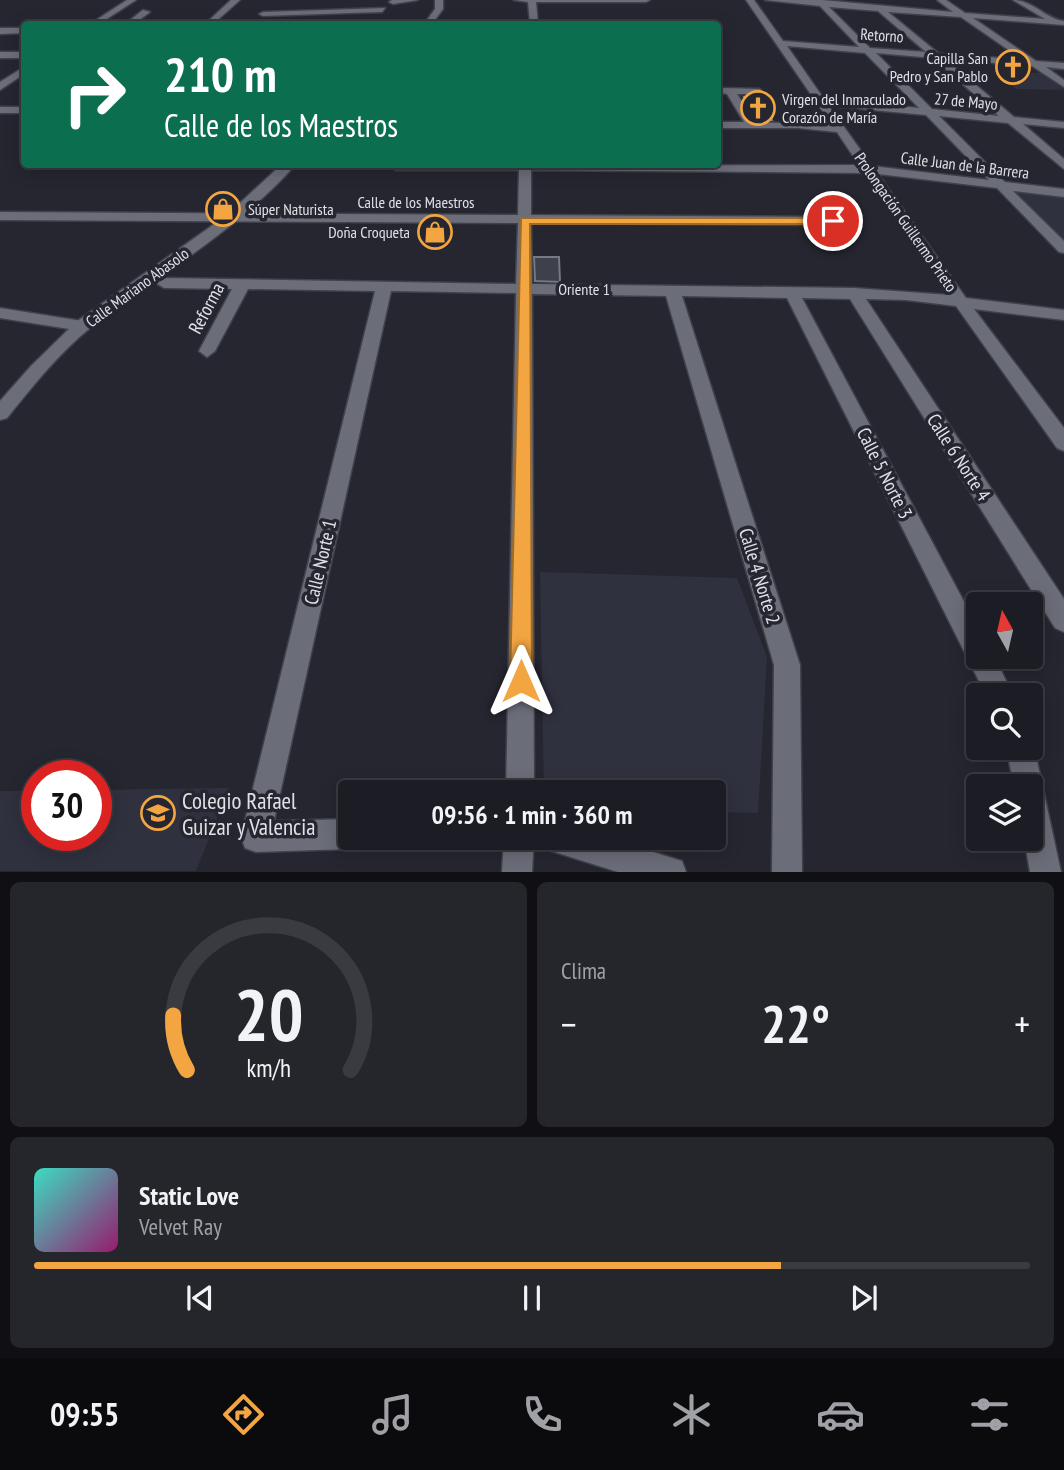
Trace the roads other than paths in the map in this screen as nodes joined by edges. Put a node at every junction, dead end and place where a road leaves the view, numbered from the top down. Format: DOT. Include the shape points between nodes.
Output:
graph roads {
  1 [pos="132,0"];
  2 [pos="236,0"];
  3 [pos="277,0"];
  4 [pos="414,0"];
  5 [pos="439,0"];
  6 [pos="518,0"];
  7 [pos="532,0"];
  8 [pos="750,0"];
  9 [pos="769,0"];
  10 [pos="870,0"];
  11 [pos="942,0"];
  12 [pos="1017,0"];
  13 [pos="393,1"];
  14 [pos="646,1"];
  15 [pos="820,2"];
  16 [pos="880,9"];
  17 [pos="382,10"];
  18 [pos="146,12"];
  19 [pos="373,17"];
  20 [pos="966,17"];
  21 [pos="99,21"];
  22 [pos="133,21"];
  23 [pos="212,21"];
  24 [pos="430,21"];
  25 [pos="534,21"];
  26 [pos="1062,24"];
  27 [pos="0,32"];
  28 [pos="21,32"];
  29 [pos="780,43"];
  30 [pos="869,50"];
  31 [pos="0,55"];
  32 [pos="21,55"];
  33 [pos="937,55"];
  34 [pos="1034,63"];
  35 [pos="1064,66"];
  36 [pos="21,74"];
  37 [pos="1064,84"];
  38 [pos="0,87"];
  39 [pos="721,91"];
  40 [pos="730,91"];
  41 [pos="756,91"];
  42 [pos="823,102"];
  43 [pos="0,110"];
  44 [pos="21,110"];
  45 [pos="932,114"];
  46 [pos="1014,121"];
  47 [pos="721,125"];
  48 [pos="752,125"];
  49 [pos="1064,125"];
  50 [pos="841,129"];
  51 [pos="1064,165"];
  52 [pos="287,168"];
  53 [pos="525,168"];
  54 [pos="698,168"];
  55 [pos="870,169"];
  56 [pos="1002,185"];
  57 [pos="1064,193"];
  58 [pos="0,216"];
  59 [pos="232,218"];
  60 [pos="524,220"];
  61 [pos="833,221"];
  62 [pos="1064,249"];
  63 [pos="164,283"];
  64 [pos="242,285"];
  65 [pos="384,287"];
  66 [pos="524,289"];
  67 [pos="673,290"];
  68 [pos="792,293"];
  69 [pos="854,293"];
  70 [pos="961,302"];
  71 [pos="0,313"];
  72 [pos="1064,315"];
  73 [pos="82,326"];
  74 [pos="207,351"];
  75 [pos="0,413"];
  76 [pos="1064,443"];
  77 [pos="1064,620"];
  78 [pos="966,630"];
  79 [pos="520,780"];
  80 [pos="338,834"];
  81 [pos="518,850"];
  82 [pos="597,850"];
  83 [pos="1042,851"];
  84 [pos="517,872"];
  85 [pos="671,872"];
  86 [pos="787,872"];
  87 [pos="1046,872"];
  1 -- 21 [label="street"];
  2 -- 23 [label="street"];
  3 -- 17 [label="street" via="260,17"];
  4 -- 13 [label="street"];
  5 -- 24 [label="street"];
  6 -- 7 [label="street"];
  7 -- 14 [label="street"];
  7 -- 25 [label="street"];
  8 -- 29 [label="street, Prolongación Guillermo Prieto"];
  9 -- 15 [label="street"];
  10 -- 16 [label="street"];
  11 -- 20 [label="street"];
  12 -- 26 [label="street"];
  13 -- 17 [label="street"];
  15 -- 16 [label="street"];
  15 -- 30 [label="street"];
  16 -- 20 [label="street"];
  16 -- 33 [label="street"];
  17 -- 19 [label="street"];
  18 -- 22 [label="street"];
  20 -- 26 [label="street"];
  20 -- 34 [label="street"];
  27 -- 28 [label="street"];
  29 -- 30 [label="street, Retorno"];
  29 -- 42 [label="street, Prolongación Guillermo Prieto"];
  30 -- 33 [label="street, Retorno"];
  30 -- 45 [label="street"];
  31 -- 32 [label="street"];
  33 -- 34 [label="street, Retorno"];
  33 -- 46 [label="street"];
  34 -- 35 [label="street, Retorno"];
  34 -- 37 [label="street"];
  36 -- 38 [label="street"];
  39 -- 40 [label="street"];
  40 -- 41 [label="street"];
  40 -- 48 [label="street"];
  42 -- 45 [label="street, 27 de Mayo"];
  42 -- 50 [label="street, Prolongación Guillermo Prieto"];
  43 -- 44 [label="street"];
  45 -- 46 [label="street, 27 de Mayo"];
  45 -- 56 [label="street"];
  46 -- 49 [label="street, 27 de Mayo"];
  46 -- 51 [label="street"];
  47 -- 48 [label="street"];
  48 -- 50 [label="street"];
  50 -- 55 [label="street, Prolongación Guillermo Prieto"];
  52 -- 59 [label="street, Calle Mariano Abasolo"];
  53 -- 60 [label="street"];
  54 -- 55 [label="street, Calle Juan de la Barrera"];
  55 -- 56 [label="street, Calle Juan de la Barrera"];
  55 -- 70 [label="street, Prolongación Guillermo Prieto"];
  56 -- 57 [label="street, Calle Juan de la Barrera"];
  56 -- 62 [label="street"];
  58 -- 59 [label="street, Calle de los Maestros"];
  59 -- 60 [label="street, Calle de los Maestros"];
  59 -- 73 [label="street, Calle Mariano Abasolo"];
  60 -- 61 [label="street, Calle de los Maestros"];
  60 -- 66 [label="street"];
  63 -- 64 [label="street, Oriente 1"];
  64 -- 65 [label="street, Oriente 1"];
  64 -- 74 [label="street, Reforma"];
  65 -- 66 [label="street, Oriente 1"];
  65 -- 80 [label="street, Calle Norte 1" via="256,837"];
  66 -- 67 [label="street, Oriente 1"];
  66 -- 79 [label="street"];
  67 -- 68 [label="street, Oriente 1"];
  67 -- 86 [label="street, Calle 4 Norte 2" via="787,665"];
  68 -- 69 [label="street, Oriente 1"];
  68 -- 78 [label="street, Calle 5 Norte 3"];
  69 -- 70 [label="street, Oriente 1"];
  69 -- 77 [label="street, Calle 6 Norte 4"];
  70 -- 72 [label="street, Oriente 1"];
  70 -- 76 [label="street, Prolongación Guillermo Prieto"];
  71 -- 73 [label="street"];
  73 -- 75 [label="street, Calle Mariano Abasolo"];
  81 -- 84 [label="street"];
  82 -- 85 [label="street"];
  83 -- 87 [label="street"];
}
